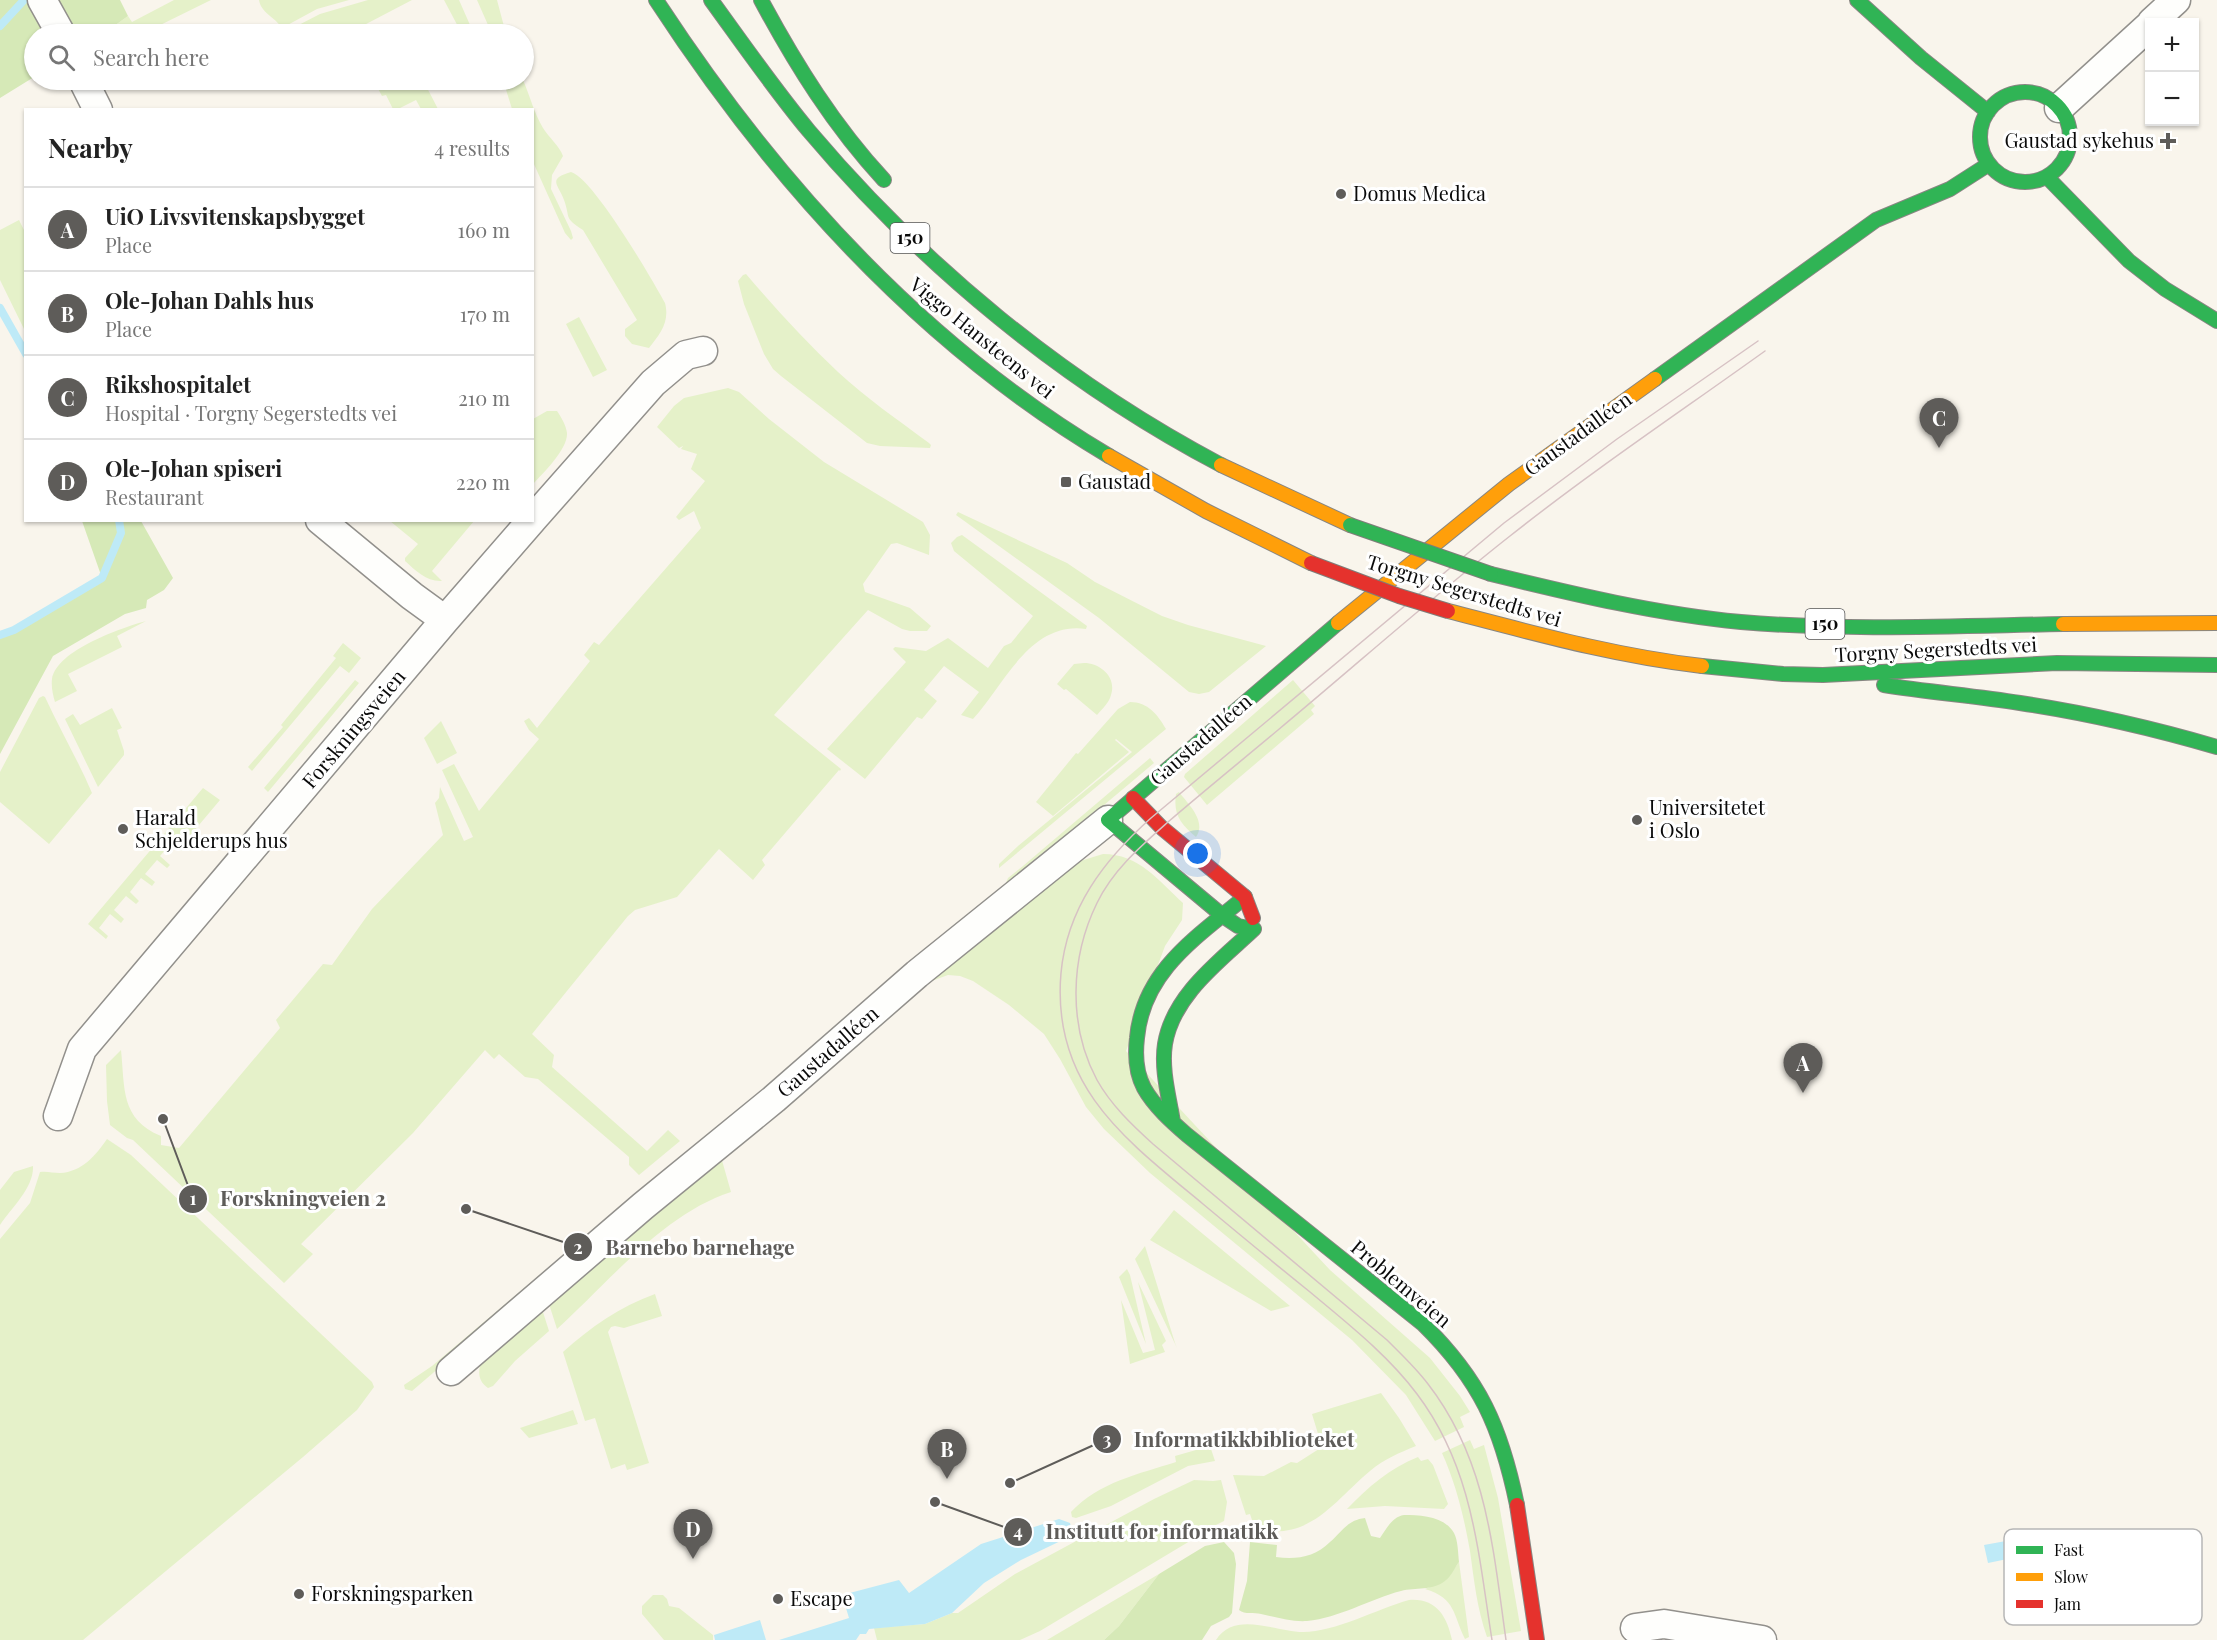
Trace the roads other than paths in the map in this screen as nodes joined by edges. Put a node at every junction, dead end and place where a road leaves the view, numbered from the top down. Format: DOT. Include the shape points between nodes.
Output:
graph roads {
  1 [pos="42,0"];
  2 [pos="641,0"];
  3 [pos="656,0"];
  4 [pos="711,0"];
  5 [pos="761,0"];
  6 [pos="1857,0"];
  7 [pos="2176,0"];
  8 [pos="2157,18"];
  9 [pos="55,24"];
  10 [pos="2145,30"];
  11 [pos="682,43"];
  12 [pos="88,90"];
  13 [pos="98,108"];
  14 [pos="2060,108"];
  15 [pos="1988,112"];
  16 [pos="1989,164"];
  17 [pos="2047,177"];
  18 [pos="895,192"];
  19 [pos="2217,321"];
  20 [pos="703,351"];
  21 [pos="1113,385"];
  22 [pos="1154,428"];
  23 [pos="534,518"];
  24 [pos="322,522"];
  25 [pos="530,522"];
  26 [pos="1350,525"];
  27 [pos="1311,562"];
  28 [pos="445,620"];
  29 [pos="2217,623"];
  30 [pos="2217,665"];
  31 [pos="1823,675"];
  32 [pos="2217,747"];
  33 [pos="1133,798"];
  34 [pos="1108,820"];
  35 [pos="1245,897"];
  36 [pos="1223,916"];
  37 [pos="1254,929"];
  38 [pos="58,1116"];
  39 [pos="1173,1122"];
  40 [pos="451,1371"];
  41 [pos="1635,1628"];
  42 [pos="1537,1640"];
  43 [pos="1762,1640"];
  1 -- 9 [label="street"];
  2 -- 11 [label="main road"];
  3 -- 11 [label="main road, Viggo Hansteens vei / 150"];
  4 -- 22 [label="main road, Viggo Hansteens vei / 150" via="823,146 908,237 977,300 1056,362"];
  5 -- 18 [label="main road" via="804,79 831,118"];
  6 -- 15 [label="main road"];
  7 -- 8 [label="street"];
  10 -- 14 [label="street"];
  11 -- 27 [label="main road, Viggo Hansteens vei / 150" via="815,211 919,316 963,353 1039,411 1149,481 1232,526"];
  12 -- 13 [label="street"];
  14 -- 15 [label="main road" via="2038,93 2024,92 1999,100"];
  14 -- 17 [label="main road" via="2067,119 2070,145 2066,158"];
  15 -- 16 [label="main road" via="1981,142"];
  16 -- 17 [label="main road" via="2003,176 2022,182"];
  16 -- 33 [label="main road, Gaustadalléen" via="1950,189 1876,220 1509,484 1286,666"];
  17 -- 19 [label="main road" via="2137,268 2175,297"];
  20 -- 23 [label="street, Forskningsveien" via="686,355 653,383"];
  21 -- 22 [label="main road"];
  22 -- 26 [label="main road, Viggo Hansteens vei / 150" via="1221,466"];
  24 -- 28 [label="street"];
  25 -- 28 [label="street, Forskningsveien"];
  26 -- 29 [label="main road, Torgny Segerstedts vei / 150, bridge" via="1491,574 1621,604 1708,618 1776,624 1930,626"];
  27 -- 31 [label="main road, Torgny Segerstedts vei / 150, bridge" via="1399,596 1588,648 1657,660"];
  28 -- 38 [label="street, Forskningsveien" via="82,1049"];
  30 -- 31 [label="main road, Torgny Segerstedts vei / 150" via="2057,663"];
  31 -- 32 [label="main road" via="2020,703 2149,727"];
  33 -- 34 [label="main road, Gaustadalléen"];
  33 -- 35 [label="main road" via="1162,828"];
  34 -- 36 [label="main road"];
  34 -- 40 [label="street, Gaustadalléen" via="917,974 774,1100 652,1198"];
  35 -- 36 [label="main road, Problemveien"];
  35 -- 37 [label="main road" via="1253,913"];
  36 -- 37 [label="main road" via="1238,926"];
  36 -- 39 [label="main road, Problemveien" via="1159,974 1144,998 1139,1017 1139,1075 1145,1089"];
  37 -- 39 [label="main road" via="1192,990 1175,1015 1165,1045"];
  39 -- 42 [label="main road, Problemveien" via="1424,1324 1454,1357 1494,1422 1504,1454"];
  41 -- 43 [label="street" via="1664,1624"];
}
